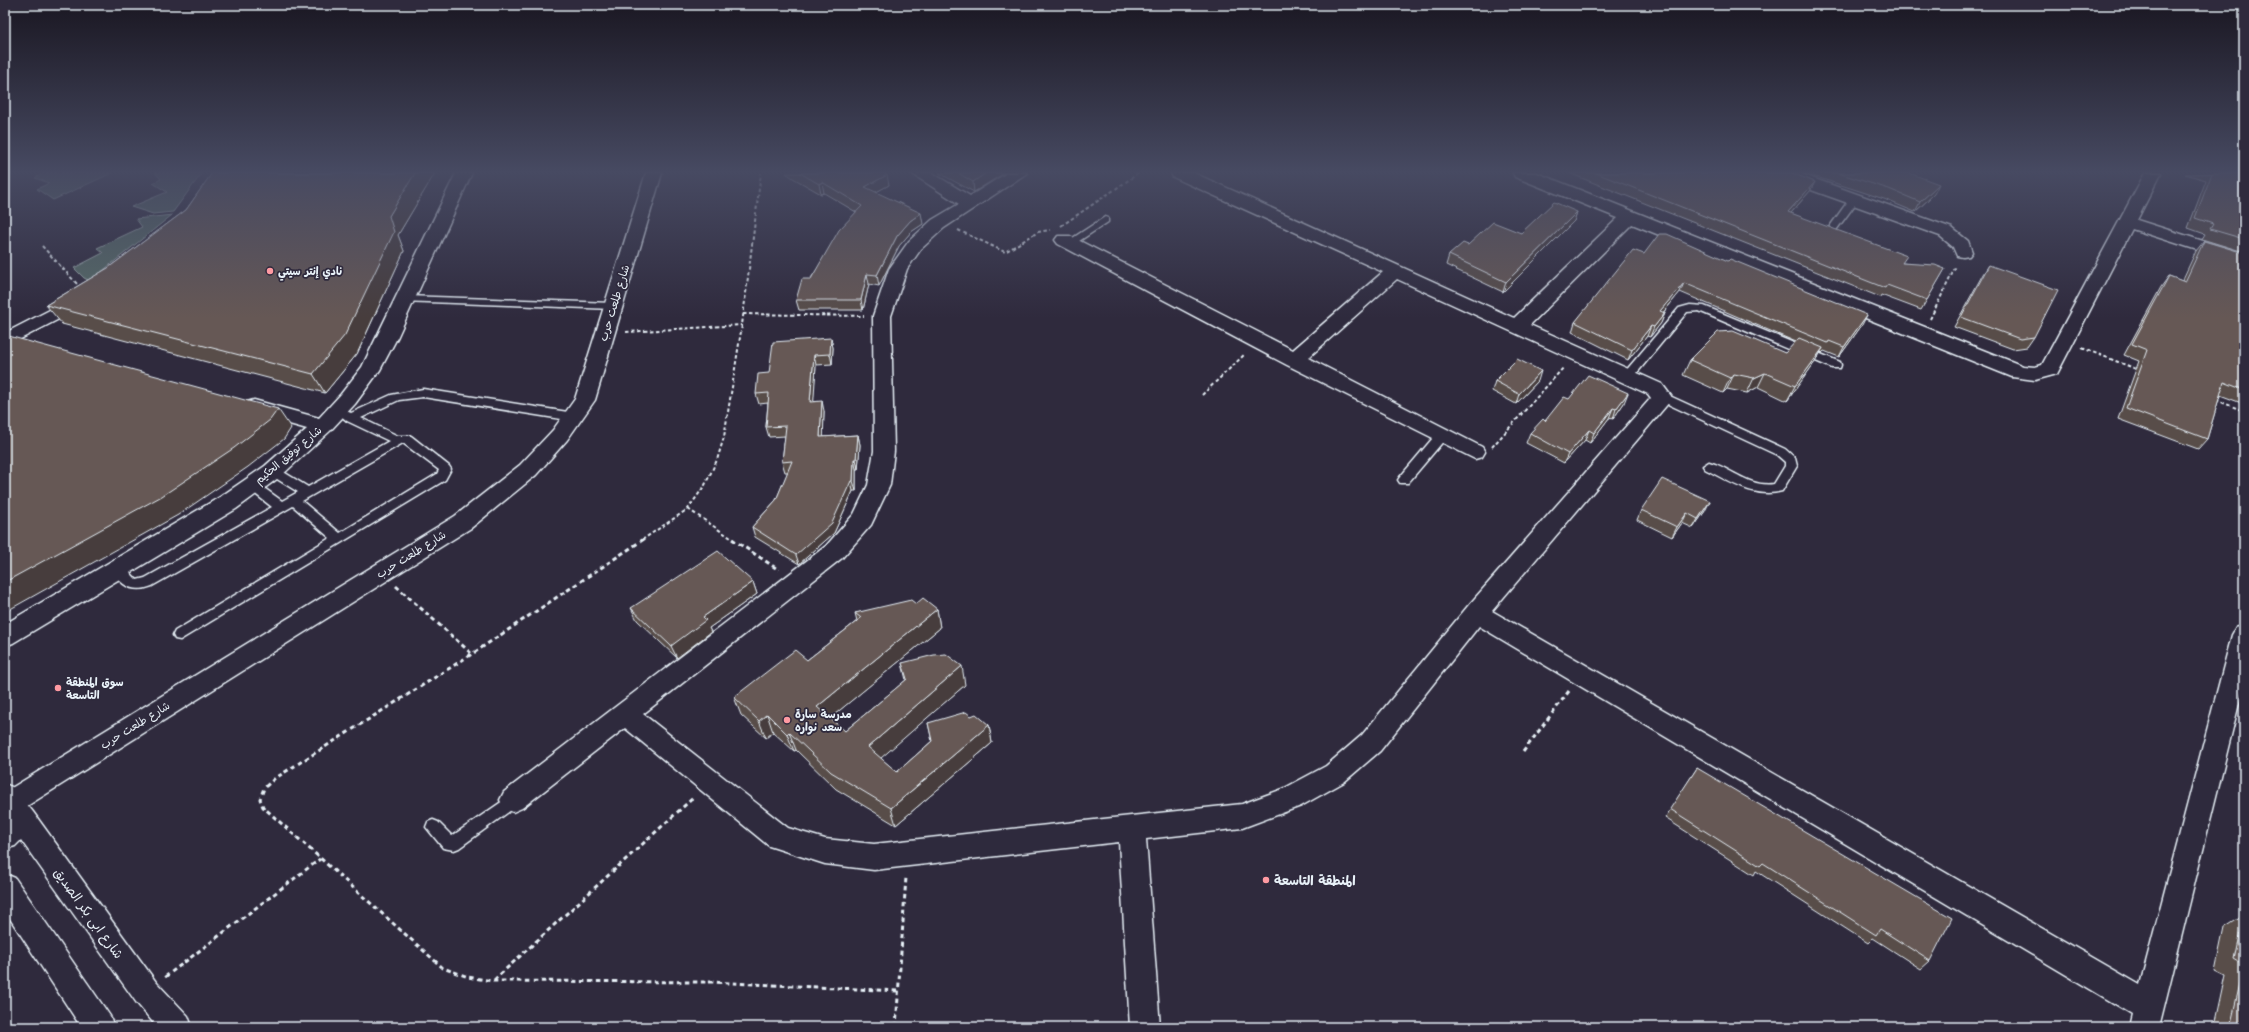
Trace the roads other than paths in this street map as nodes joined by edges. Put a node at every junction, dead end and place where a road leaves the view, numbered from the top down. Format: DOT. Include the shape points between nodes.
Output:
graph roads {
  1 [pos="441,221"];
  2 [pos="640,221"];
  3 [pos="942,221"];
  4 [pos="1102,221"];
  5 [pos="1285,221"];
  6 [pos="1625,221"];
  7 [pos="1639,221"];
  8 [pos="1838,221"];
  9 [pos="1916,221"];
  10 [pos="2127,222"];
  11 [pos="1831,231"];
  12 [pos="1064,237"];
  13 [pos="1963,252"];
  14 [pos="2244,260"];
  15 [pos="1395,271"];
  16 [pos="91,294"];
  17 [pos="405,299"];
  18 [pos="614,306"];
  19 [pos="1517,326"];
  20 [pos="6,341"];
  21 [pos="30,347"];
  22 [pos="1294,360"];
  23 [pos="1836,365"];
  24 [pos="1628,376"];
  25 [pos="1661,396"];
  26 [pos="238,403"];
  27 [pos="344,414"];
  28 [pos="574,417"];
  29 [pos="323,426"];
  30 [pos="1442,435"];
  31 [pos="397,440"];
  32 [pos="1475,452"];
  33 [pos="1708,466"];
  34 [pos="273,471"];
  35 [pos="1404,480"];
  36 [pos="253,486"];
  37 [pos="307,492"];
  38 [pos="293,500"];
  39 [pos="281,507"];
  40 [pos="339,539"];
  41 [pos="118,569"];
  42 [pos="1476,613"];
  43 [pos="180,635"];
  44 [pos="2244,635"];
  45 [pos="5,636"];
  46 [pos="625,714"];
  47 [pos="513,800"];
  48 [pos="11,814"];
  49 [pos="433,827"];
  50 [pos="1132,828"];
  51 [pos="5,886"];
  52 [pos="2146,1017"];
  53 [pos="99,1027"];
  54 [pos="177,1027"];
  55 [pos="1145,1027"];
  1 -- 17 [label="street, شارع توفيق الحكيم"];
  2 -- 18 [label="street, شارع طلعت حرب"];
  3 -- 46 [label="street" via="915,245 898,269 882,316 884,451 880,485 863,519 834,552"];
  4 -- 12 [label="lane"];
  5 -- 15 [label="street"];
  6 -- 19 [label="street"];
  7 -- 10 [label="street" via="2029,374 2050,369"];
  8 -- 11 [label="lane"];
  9 -- 13 [label="street" via="1946,232 1962,245"];
  10 -- 14 [label="street"];
  12 -- 22 [label="street"];
  15 -- 19 [label="street"];
  15 -- 22 [label="street"];
  16 -- 20 [label="street"];
  17 -- 18 [label="lane"];
  17 -- 27 [label="street, شارع توفيق الحكيم" via="370,370"];
  18 -- 28 [label="street, شارع طلعت حرب" via="585,400"];
  19 -- 24 [label="street"];
  20 -- 21 [label="street"];
  22 -- 30 [label="street"];
  23 -- 24 [label="lane" via="1700,308 1690,308 1683,310"];
  24 -- 25 [label="street" via="1655,388"];
  25 -- 33 [label="lane" via="1781,452 1790,461 1791,466 1778,488 1772,490 1756,488"];
  25 -- 42 [label="street"];
  26 -- 29 [label="street"];
  27 -- 28 [label="lane" via="407,393 423,393"];
  27 -- 29 [label="street, شارع توفيق الحكيم"];
  27 -- 31 [label="lane"];
  28 -- 48 [label="street, شارع طلعت حرب" via="545,452 502,492 463,522"];
  29 -- 34 [label="street, شارع توفيق الحكيم"];
  30 -- 32 [label="street"];
  30 -- 35 [label="lane"];
  31 -- 37 [label="lane"];
  31 -- 40 [label="lane" via="407,439 445,470 443,475"];
  34 -- 36 [label="street, شارع توفيق الحكيم"];
  34 -- 37 [label="lane"];
  36 -- 39 [label="lane"];
  36 -- 41 [label="street, شارع توفيق الحكيم" via="228,504"];
  37 -- 38 [label="lane"];
  38 -- 39 [label="lane"];
  38 -- 40 [label="lane"];
  39 -- 41 [label="lane" via="143,585 134,585"];
  40 -- 43 [label="lane"];
  41 -- 45 [label="street, شارع توفيق الحكيم"];
  42 -- 50 [label="street" via="1371,743 1335,774 1292,798 1242,816"];
  42 -- 52 [label="street"];
  44 -- 52 [label="street"];
  46 -- 47 [label="street"];
  46 -- 50 [label="street" via="779,837 809,848 840,855 874,857"];
  47 -- 49 [label="lane" via="454,843 448,843"];
  48 -- 54 [label="street, شارع ابى بكر الصديق" via="146,992"];
  50 -- 55 [label="street"];
  51 -- 53 [label="street"];
}
